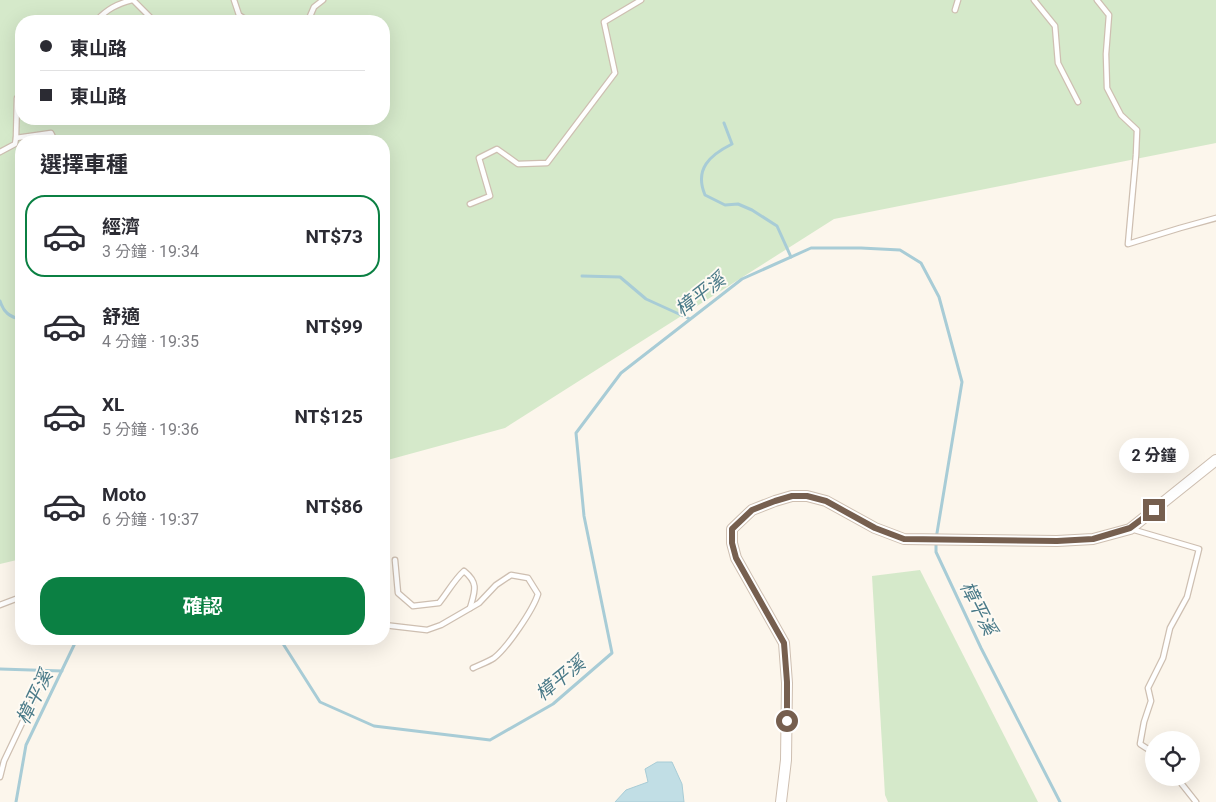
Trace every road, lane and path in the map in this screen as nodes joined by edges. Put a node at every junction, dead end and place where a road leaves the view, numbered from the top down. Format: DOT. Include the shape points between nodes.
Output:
graph roads {
  1 [pos="133,0"];
  2 [pos="234,0"];
  3 [pos="323,0"];
  4 [pos="641,0"];
  5 [pos="958,0"];
  6 [pos="1034,0"];
  7 [pos="1097,0"];
  8 [pos="955,10"];
  9 [pos="101,15"];
  10 [pos="148,15"];
  11 [pos="239,15"];
  12 [pos="310,15"];
  13 [pos="1078,102"];
  14 [pos="37,135"];
  15 [pos="52,135"];
  16 [pos="15,144"];
  17 [pos="0,152"];
  18 [pos="470,204"];
  19 [pos="1216,218"];
  20 [pos="1216,460"];
  21 [pos="1130,528"];
  22 [pos="395,560"];
  23 [pos="15,599"];
  24 [pos="0,605"];
  25 [pos="470,608"];
  26 [pos="390,626"];
  27 [pos="473,668"];
  28 [pos="42,682"];
  29 [pos="1145,747"];
  30 [pos="0,778"];
  31 [pos="1183,786"];
  32 [pos="781,802"];
  33 [pos="1196,802"];
  1 -- 9 [label="lane" via="116,4"];
  1 -- 10 [label="lane"];
  2 -- 11 [label="lane"];
  3 -- 12 [label="lane" via="314,6"];
  4 -- 18 [label="lane" via="604,22 615,72 547,163 518,164 497,149 480,158 490,196"];
  5 -- 8 [label="lane"];
  6 -- 13 [label="lane" via="1055,26 1058,63"];
  7 -- 19 [label="lane" via="1109,15 1107,88 1121,115 1136,130 1128,244"];
  14 -- 15 [label="lane"];
  16 -- 17 [label="lane"];
  20 -- 21 [label="street"];
  21 -- 29 [label="lane" via="1199,548 1186,597 1170,628 1162,658 1148,688 1151,702 1140,744"];
  21 -- 32 [label="street" via="1093,539 1057,541 904,539 875,528 826,501 807,496 792,496 752,510 732,529 732,543 736,558 784,643 786,760"];
  22 -- 25 [label="lane" via="398,593 413,606 439,603 464,570 472,577 476,590"];
  23 -- 24 [label="lane"];
  25 -- 26 [label="lane" via="427,630"];
  25 -- 27 [label="lane" via="511,575 528,578 538,594 534,606 515,634 494,657"];
  28 -- 30 [label="lane" via="4,761"];
  31 -- 33 [label="lane"];
}
